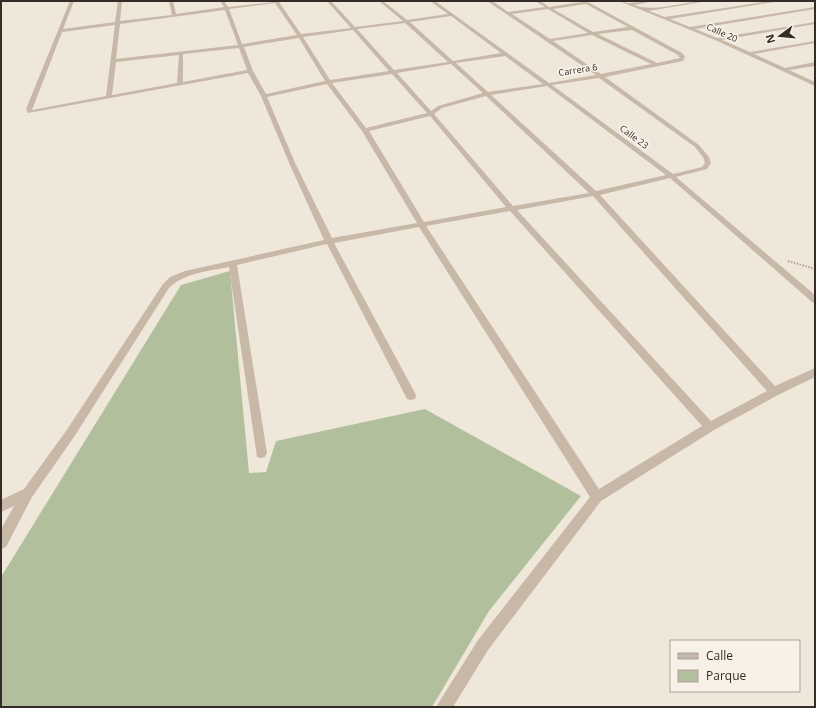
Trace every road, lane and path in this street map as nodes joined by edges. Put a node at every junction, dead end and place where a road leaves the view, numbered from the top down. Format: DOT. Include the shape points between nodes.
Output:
graph roads {
  1 [pos="72,1"];
  2 [pos="120,1"];
  3 [pos="171,1"];
  4 [pos="222,1"];
  5 [pos="278,1"];
  6 [pos="329,1"];
  7 [pos="381,1"];
  8 [pos="432,1"];
  9 [pos="489,1"];
  10 [pos="537,1"];
  11 [pos="621,1"];
  12 [pos="652,1"];
  13 [pos="705,1"];
  14 [pos="738,1"];
  15 [pos="778,1"];
  16 [pos="585,2"];
  17 [pos="629,4"];
  18 [pos="750,6"];
  19 [pos="550,8"];
  20 [pos="815,8"];
  21 [pos="227,9"];
  22 [pos="645,10"];
  23 [pos="509,13"];
  24 [pos="773,14"];
  25 [pos="452,15"];
  26 [pos="174,16"];
  27 [pos="665,18"];
  28 [pos="787,20"];
  29 [pos="406,21"];
  30 [pos="119,22"];
  31 [pos="794,22"];
  32 [pos="815,23"];
  33 [pos="802,25"];
  34 [pos="354,28"];
  35 [pos="633,28"];
  36 [pos="690,28"];
  37 [pos="59,30"];
  38 [pos="815,30"];
  39 [pos="593,34"];
  40 [pos="300,36"];
  41 [pos="716,39"];
  42 [pos="550,40"];
  43 [pos="815,42"];
  44 [pos="241,46"];
  45 [pos="181,54"];
  46 [pos="506,54"];
  47 [pos="748,54"];
  48 [pos="113,61"];
  49 [pos="451,63"];
  50 [pos="815,64"];
  51 [pos="656,65"];
  52 [pos="783,70"];
  53 [pos="250,71"];
  54 [pos="393,72"];
  55 [pos="601,76"];
  56 [pos="328,82"];
  57 [pos="180,84"];
  58 [pos="547,84"];
  59 [pos="815,84"];
  60 [pos="487,94"];
  61 [pos="264,96"];
  62 [pos="109,97"];
  63 [pos="431,114"];
  64 [pos="365,130"];
  65 [pos="670,175"];
  66 [pos="595,194"];
  67 [pos="511,208"];
  68 [pos="421,224"];
  69 [pos="329,240"];
  70 [pos="233,263"];
  71 [pos="815,300"];
  72 [pos="815,372"];
  73 [pos="774,392"];
  74 [pos="411,396"];
  75 [pos="710,426"];
  76 [pos="261,453"];
  77 [pos="28,492"];
  78 [pos="597,497"];
  79 [pos="1,506"];
  80 [pos="1,542"];
  81 [pos="444,707"];
  1 -- 37 [label="street"];
  2 -- 30 [label="street"];
  3 -- 26 [label="street"];
  4 -- 21 [label="street"];
  5 -- 21 [label="street"];
  5 -- 40 [label="street"];
  6 -- 34 [label="street"];
  7 -- 29 [label="street"];
  8 -- 25 [label="street, Calle 23"];
  9 -- 23 [label="street"];
  10 -- 19 [label="street"];
  11 -- 17 [label="street, Calle 20"];
  12 -- 17 [label="street"];
  13 -- 22 [label="street"];
  14 -- 18 [label="street"];
  15 -- 18 [label="street"];
  16 -- 19 [label="street"];
  16 -- 35 [label="street, Carrera 6"];
  17 -- 22 [label="street, Calle 20"];
  18 -- 24 [label="street"];
  18 -- 27 [label="street"];
  19 -- 23 [label="street"];
  19 -- 39 [label="street"];
  20 -- 24 [label="street"];
  21 -- 26 [label="street"];
  21 -- 44 [label="street"];
  22 -- 27 [label="street, Calle 20"];
  23 -- 42 [label="street"];
  24 -- 28 [label="street"];
  24 -- 36 [label="street"];
  25 -- 29 [label="street"];
  25 -- 46 [label="street, Calle 23"];
  26 -- 30 [label="street"];
  27 -- 36 [label="street, Calle 20"];
  29 -- 34 [label="street"];
  29 -- 49 [label="street"];
  30 -- 37 [label="street"];
  30 -- 48 [label="street"];
  31 -- 33 [label="street"];
  32 -- 33 [label="street"];
  33 -- 38 [label="street"];
  33 -- 41 [label="street"];
  34 -- 40 [label="street"];
  34 -- 54 [label="street"];
  35 -- 39 [label="street"];
  35 -- 51 [label="street, Carrera 6" via="683,58"];
  36 -- 41 [label="street, Calle 20"];
  37 -- 62 [label="street" via="30,112"];
  39 -- 42 [label="street"];
  39 -- 51 [label="street"];
  40 -- 44 [label="street"];
  40 -- 56 [label="street"];
  41 -- 47 [label="street, Calle 20"];
  42 -- 55 [label="street"];
  43 -- 47 [label="street"];
  44 -- 45 [label="street"];
  44 -- 53 [label="street"];
  45 -- 48 [label="street"];
  45 -- 57 [label="street"];
  46 -- 49 [label="street"];
  46 -- 58 [label="street, Calle 23"];
  47 -- 52 [label="street, Calle 20"];
  48 -- 62 [label="street"];
  49 -- 54 [label="street"];
  49 -- 60 [label="street"];
  50 -- 52 [label="street"];
  51 -- 55 [label="street, Carrera 6"];
  52 -- 59 [label="street, Calle 20"];
  53 -- 57 [label="street"];
  53 -- 61 [label="street"];
  54 -- 56 [label="street"];
  54 -- 63 [label="street"];
  55 -- 58 [label="street, Carrera 6"];
  55 -- 65 [label="street" via="697,146 706,157 708,163 705,168"];
  56 -- 61 [label="street"];
  56 -- 64 [label="street"];
  57 -- 62 [label="street"];
  58 -- 60 [label="street, Carrera 6"];
  58 -- 65 [label="street, Calle 23"];
  60 -- 63 [label="street, Carrera 6" via="440,107"];
  60 -- 66 [label="street"];
  61 -- 69 [label="street"];
  63 -- 64 [label="street, Carrera 6"];
  63 -- 67 [label="street"];
  64 -- 68 [label="street"];
  65 -- 66 [label="street"];
  65 -- 71 [label="street, Calle 23"];
  66 -- 67 [label="street"];
  66 -- 73 [label="street"];
  67 -- 68 [label="street"];
  67 -- 75 [label="street"];
  68 -- 69 [label="street"];
  68 -- 78 [label="street"];
  69 -- 70 [label="street"];
  69 -- 74 [label="street"];
  70 -- 76 [label="street"];
  70 -- 77 [label="street" via="185,274 173,279 166,286 70,434"];
  72 -- 73 [label="street"];
  73 -- 75 [label="street"];
  75 -- 78 [label="street"];
  77 -- 79 [label="street"];
  77 -- 80 [label="street"];
  78 -- 81 [label="street" via="483,645"];
}
